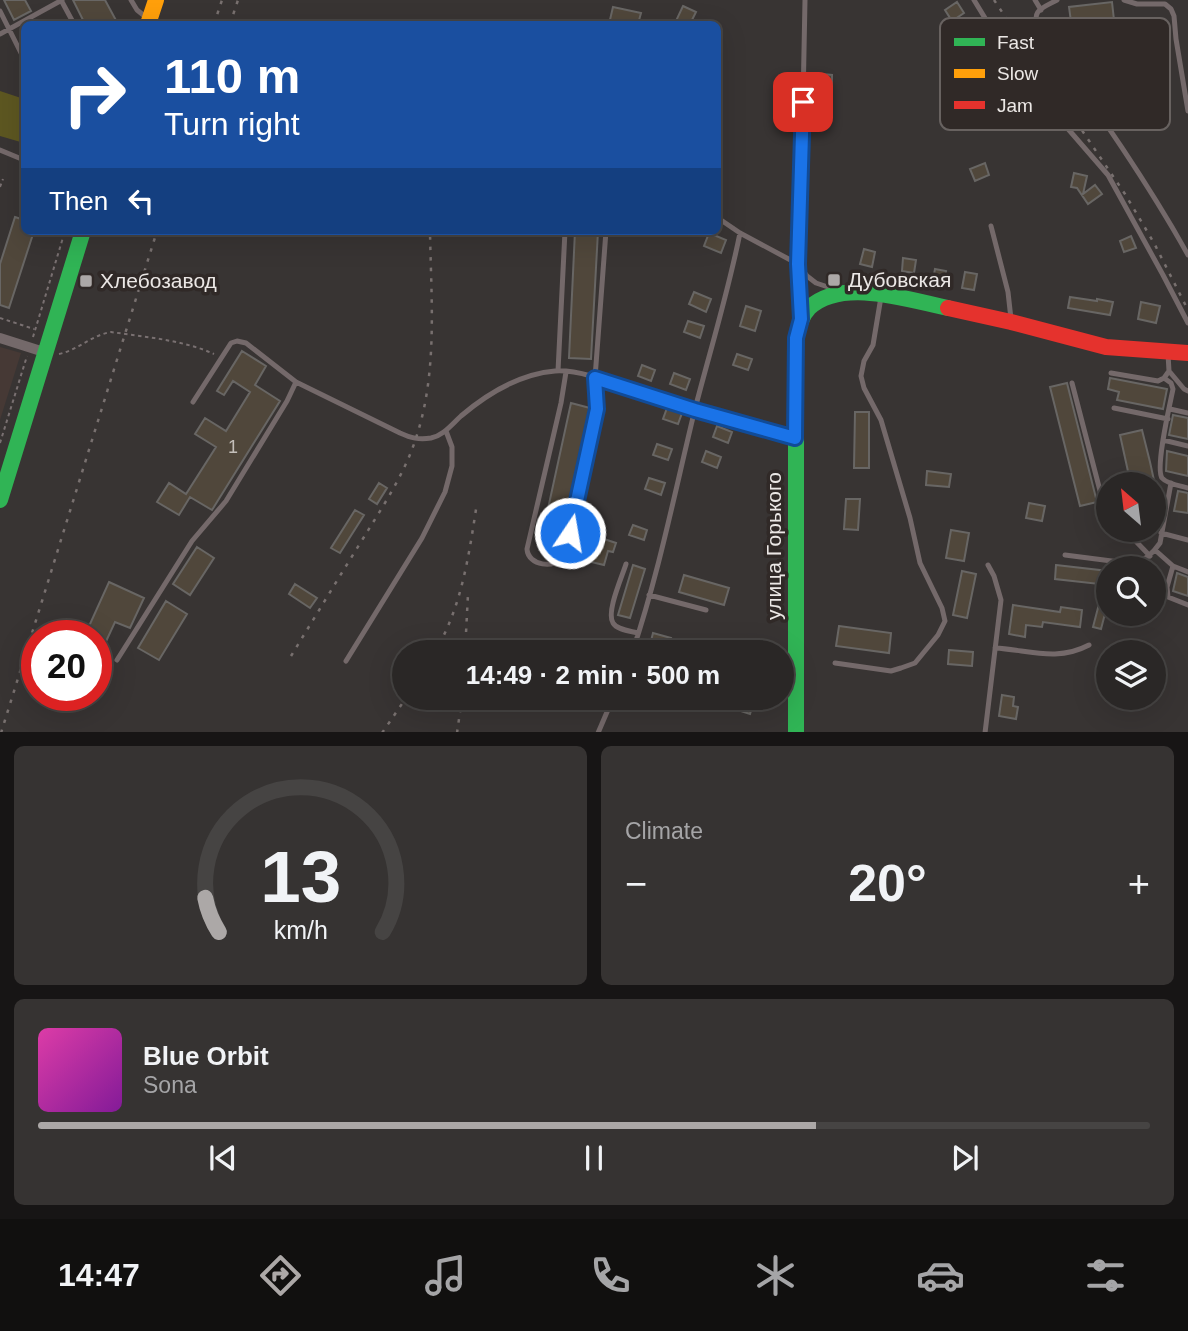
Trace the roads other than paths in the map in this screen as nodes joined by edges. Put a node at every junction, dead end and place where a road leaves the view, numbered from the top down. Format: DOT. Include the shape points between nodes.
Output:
graph roads {
  1 [pos="62,0"];
  2 [pos="131,0"];
  3 [pos="156,0"];
  4 [pos="805,0"];
  5 [pos="974,0"];
  6 [pos="1035,0"];
  7 [pos="1057,0"];
  8 [pos="1124,0"];
  9 [pos="1041,9"];
  10 [pos="0,11"];
  11 [pos="985,18"];
  12 [pos="1035,18"];
  13 [pos="24,21"];
  14 [pos="72,21"];
  15 [pos="148,21"];
  16 [pos="149,21"];
  17 [pos="21,22"];
  18 [pos="0,34"];
  19 [pos="21,53"];
  20 [pos="1188,111"];
  21 [pos="1069,130"];
  22 [pos="1111,130"];
  23 [pos="0,150"];
  24 [pos="21,159"];
  25 [pos="721,220"];
  26 [pos="991,226"];
  27 [pos="740,233"];
  28 [pos="82,235"];
  29 [pos="565,235"];
  30 [pos="606,235"];
  31 [pos="1188,255"];
  32 [pos="798,264"];
  33 [pos="844,292"];
  34 [pos="881,294"];
  35 [pos="801,319"];
  36 [pos="1011,323"];
  37 [pos="1188,323"];
  38 [pos="0,338"];
  39 [pos="1167,351"];
  40 [pos="44,352"];
  41 [pos="1188,353"];
  42 [pos="558,371"];
  43 [pos="1170,371"];
  44 [pos="566,372"];
  45 [pos="1111,373"];
  46 [pos="595,378"];
  47 [pos="1164,378"];
  48 [pos="296,382"];
  49 [pos="1072,383"];
  50 [pos="1188,391"];
  51 [pos="193,402"];
  52 [pos="1114,408"];
  53 [pos="1170,409"];
  54 [pos="695,410"];
  55 [pos="1188,412"];
  56 [pos="1168,419"];
  57 [pos="446,431"];
  58 [pos="795,438"];
  59 [pos="1163,440"];
  60 [pos="1188,446"];
  61 [pos="4,475"];
  62 [pos="1096,475"];
  63 [pos="1171,483"];
  64 [pos="1188,488"];
  65 [pos="0,500"];
  66 [pos="1166,508"];
  67 [pos="1166,534"];
  68 [pos="1188,540"];
  69 [pos="1137,542"];
  70 [pos="1160,542"];
  71 [pos="1155,550"];
  72 [pos="1065,555"];
  73 [pos="1150,556"];
  74 [pos="1096,559"];
  75 [pos="626,564"];
  76 [pos="988,565"];
  77 [pos="1173,566"];
  78 [pos="1188,572"];
  79 [pos="649,595"];
  80 [pos="1188,605"];
  81 [pos="706,611"];
  82 [pos="638,633"];
  83 [pos="636,640"];
  84 [pos="1089,645"];
  85 [pos="995,648"];
  86 [pos="117,660"];
  87 [pos="346,662"];
  88 [pos="835,663"];
  89 [pos="608,710"];
  90 [pos="598,732"];
  91 [pos="796,732"];
  92 [pos="985,732"];
  1 -- 13 [label="lane"];
  1 -- 14 [label="lane"];
  2 -- 15 [label="lane"];
  3 -- 16 [label="main road"];
  4 -- 32 [label="lane, улица Горького"];
  5 -- 11 [label="lane"];
  6 -- 9 [label="lane"];
  7 -- 9 [label="lane"];
  8 -- 20 [label="lane" via="1165,4 1171,9"];
  9 -- 12 [label="lane"];
  10 -- 19 [label="lane"];
  17 -- 18 [label="lane"];
  21 -- 37 [label="lane" via="1108,175"];
  22 -- 31 [label="lane"];
  23 -- 24 [label="lane"];
  25 -- 27 [label="lane"];
  26 -- 36 [label="lane"];
  27 -- 32 [label="lane"];
  27 -- 54 [label="lane"];
  28 -- 40 [label="main road"];
  29 -- 42 [label="lane"];
  30 -- 46 [label="lane"];
  32 -- 33 [label="lane" via="816,283"];
  32 -- 35 [label="lane, улица Горького"];
  33 -- 34 [label="main road"];
  33 -- 35 [label="main road" via="823,299"];
  34 -- 36 [label="main road"];
  34 -- 88 [label="lane" via="873,345 860,376 881,420 920,563 945,621 915,663 891,671"];
  35 -- 58 [label="main road, улица Горького" via="796,338"];
  36 -- 39 [label="main road" via="1106,347"];
  38 -- 40 [label="street"];
  39 -- 41 [label="main road"];
  39 -- 43 [label="lane"];
  40 -- 61 [label="main road"];
  42 -- 44 [label="lane"];
  42 -- 57 [label="lane" via="530,376 500,389"];
  43 -- 47 [label="lane"];
  43 -- 50 [label="lane"];
  44 -- 46 [label="lane"];
  44 -- 46 [label="lane" via="527,549 532,560 552,565 564,557 597,409"];
  45 -- 47 [label="lane" via="1158,381"];
  46 -- 54 [label="lane"];
  47 -- 53 [label="lane" via="1171,383"];
  48 -- 51 [label="lane" via="241,341 232,343"];
  48 -- 57 [label="lane" via="416,439"];
  48 -- 86 [label="lane" via="226,501 192,541"];
  49 -- 62 [label="lane"];
  52 -- 56 [label="lane"];
  53 -- 55 [label="lane"];
  53 -- 56 [label="lane"];
  54 -- 58 [label="lane"];
  54 -- 79 [label="lane"];
  56 -- 59 [label="lane"];
  57 -- 87 [label="lane" via="452,466 445,492"];
  58 -- 91 [label="main road, улица Горького"];
  59 -- 60 [label="lane"];
  59 -- 63 [label="lane" via="1160,471"];
  61 -- 65 [label="main road"];
  63 -- 64 [label="lane"];
  63 -- 66 [label="lane"];
  67 -- 68 [label="lane"];
  69 -- 73 [label="lane"];
  70 -- 71 [label="lane"];
  71 -- 73 [label="lane"];
  71 -- 77 [label="lane"];
  72 -- 74 [label="lane"];
  75 -- 82 [label="lane" via="610,615 613,624"];
  76 -- 85 [label="lane" via="1000,600"];
  77 -- 78 [label="lane"];
  77 -- 80 [label="lane" via="1168,597"];
  79 -- 81 [label="lane"];
  79 -- 82 [label="lane"];
  82 -- 83 [label="lane"];
  84 -- 85 [label="lane" via="1063,654"];
  85 -- 92 [label="lane"];
  89 -- 90 [label="lane"];
}
